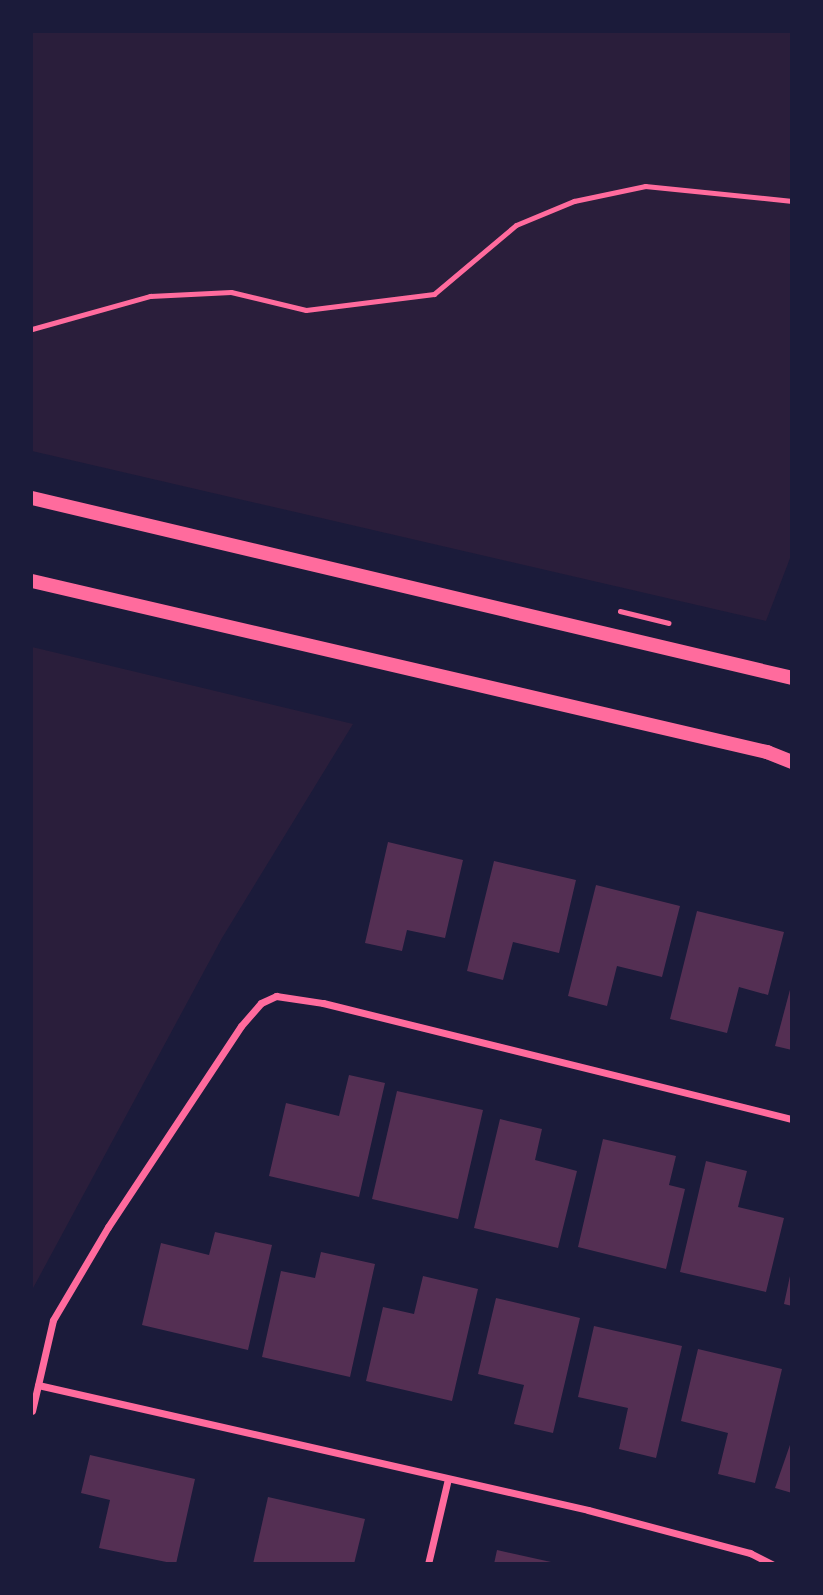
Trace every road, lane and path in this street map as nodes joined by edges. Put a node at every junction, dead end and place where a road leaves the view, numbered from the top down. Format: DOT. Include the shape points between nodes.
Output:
graph roads {
  1 [pos="792,201"];
  2 [pos="32,329"];
  3 [pos="32,498"];
  4 [pos="32,581"];
  5 [pos="792,678"];
  6 [pos="792,762"];
  7 [pos="792,1119"];
  8 [pos="38,1385"];
  9 [pos="32,1411"];
  10 [pos="448,1479"];
  11 [pos="428,1563"];
  12 [pos="772,1563"];
  1 -- 2 [label="lane" via="645,186 574,201 516,225 434,294 306,310 231,292 150,296"];
  3 -- 5 [label="main road"];
  4 -- 6 [label="main road" via="767,752"];
  7 -- 8 [label="street" via="323,1003 276,996 261,1003 241,1026 108,1227 53,1320"];
  8 -- 9 [label="street"];
  8 -- 10 [label="street"];
  10 -- 11 [label="street"];
  10 -- 12 [label="street" via="738,1549"];
}
